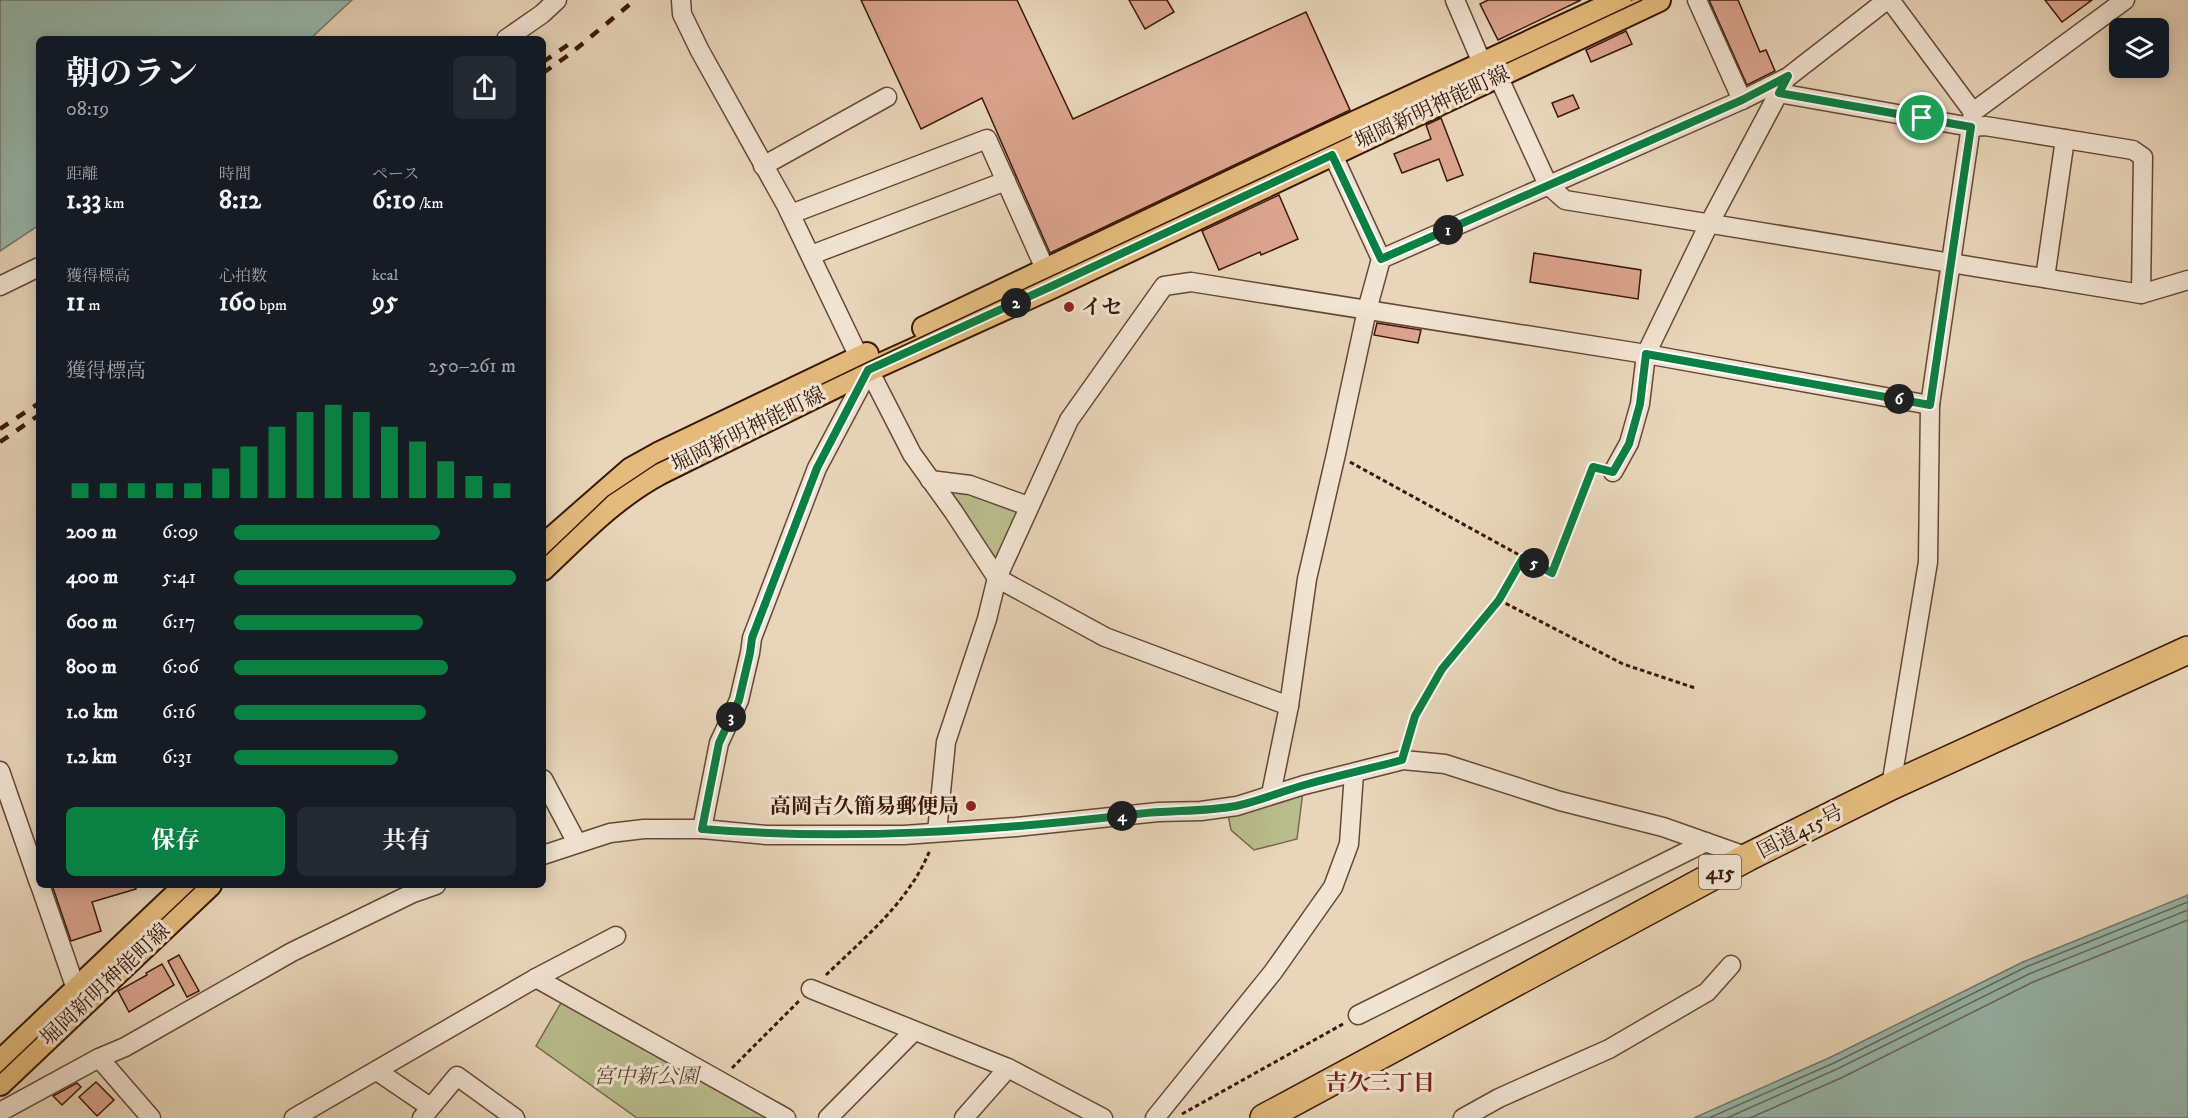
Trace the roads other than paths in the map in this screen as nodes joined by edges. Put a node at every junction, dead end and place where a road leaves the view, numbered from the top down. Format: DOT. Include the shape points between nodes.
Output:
graph roads {
  1 [pos="557,0"];
  2 [pos="681,0"];
  3 [pos="1455,0"];
  4 [pos="1620,0"];
  5 [pos="1659,0"];
  6 [pos="1697,0"];
  7 [pos="1888,0"];
  8 [pos="2124,0"];
  9 [pos="510,36"];
  10 [pos="1490,70"];
  11 [pos="1788,76"];
  12 [pos="1779,93"];
  13 [pos="886,97"];
  14 [pos="1742,100"];
  15 [pos="1972,119"];
  16 [pos="2065,139"];
  17 [pos="1328,146"];
  18 [pos="763,166"];
  19 [pos="1006,181"];
  20 [pos="1548,185"];
  21 [pos="791,214"];
  22 [pos="1709,224"];
  23 [pos="811,255"];
  24 [pos="1381,259"];
  25 [pos="1952,263"];
  26 [pos="36,268"];
  27 [pos="1046,271"];
  28 [pos="2045,278"];
  29 [pos="2188,280"];
  30 [pos="0,286"];
  31 [pos="2141,294"];
  32 [pos="1367,310"];
  33 [pos="1646,354"];
  34 [pos="864,363"];
  35 [pos="1930,405"];
  36 [pos="1613,472"];
  37 [pos="930,480"];
  38 [pos="1029,506"];
  39 [pos="546,543"];
  40 [pos="546,566"];
  41 [pos="997,578"];
  42 [pos="2188,650"];
  43 [pos="1289,706"];
  44 [pos="0,771"];
  45 [pos="1354,773"];
  46 [pos="546,785"];
  47 [pos="1891,786"];
  48 [pos="1271,795"];
  49 [pos="702,829"];
  50 [pos="937,832"];
  51 [pos="1707,842"];
  52 [pos="577,843"];
  53 [pos="546,854"];
  54 [pos="1748,857"];
  55 [pos="36,875"];
  56 [pos="40,888"];
  57 [pos="183,888"];
  58 [pos="207,888"];
  59 [pos="426,888"];
  60 [pos="616,936"];
  61 [pos="1731,965"];
  62 [pos="536,978"];
  63 [pos="76,989"];
  64 [pos="811,989"];
  65 [pos="1358,1016"];
  66 [pos="914,1031"];
  67 [pos="99,1058"];
  68 [pos="0,1062"];
  69 [pos="1008,1068"];
  70 [pos="377,1071"];
  71 [pos="0,1084"];
  72 [pos="0,1112"];
  73 [pos="426,1112"];
  74 [pos="152,1118"];
  75 [pos="294,1118"];
  76 [pos="515,1118"];
  77 [pos="786,1118"];
  78 [pos="828,1118"];
  79 [pos="964,1118"];
  80 [pos="1103,1118"];
  81 [pos="1155,1118"];
  82 [pos="1264,1118"];
  83 [pos="1463,1118"];
  1 -- 9 [label="street"];
  2 -- 18 [label="street" via="682,14 700,51"];
  3 -- 10 [label="street"];
  4 -- 10 [label="main road, 堀岡新明神能町線"];
  5 -- 10 [label="main road, 堀岡新明神能町線"];
  6 -- 14 [label="street"];
  7 -- 11 [label="street"];
  7 -- 15 [label="street"];
  8 -- 15 [label="street"];
  10 -- 17 [label="main road, 堀岡新明神能町線"];
  10 -- 20 [label="street"];
  11 -- 12 [label="street"];
  11 -- 14 [label="street"];
  12 -- 15 [label="street"];
  12 -- 22 [label="street"];
  13 -- 18 [label="street"];
  14 -- 20 [label="street"];
  15 -- 16 [label="street" via="1985,126"];
  15 -- 25 [label="street"];
  16 -- 28 [label="street"];
  16 -- 31 [label="street" via="2133,150 2143,157"];
  17 -- 24 [label="street"];
  17 -- 27 [label="main road, 堀岡新明神能町線"];
  17 -- 34 [label="main road, 堀岡新明神能町線" via="1063,282"];
  18 -- 21 [label="street"];
  19 -- 21 [label="street" via="987,139"];
  19 -- 23 [label="street"];
  19 -- 27 [label="street"];
  20 -- 22 [label="street" via="1564,200"];
  20 -- 24 [label="street"];
  21 -- 23 [label="street"];
  22 -- 25 [label="street"];
  22 -- 33 [label="street"];
  23 -- 34 [label="street"];
  24 -- 32 [label="street"];
  25 -- 28 [label="street"];
  25 -- 35 [label="street"];
  26 -- 30 [label="street"];
  27 -- 34 [label="main road, 堀岡新明神能町線"];
  28 -- 31 [label="street"];
  29 -- 31 [label="street"];
  32 -- 33 [label="street"];
  32 -- 38 [label="street" via="1191,282 1164,286 1069,420"];
  32 -- 43 [label="street" via="1307,579"];
  33 -- 35 [label="street"];
  33 -- 36 [label="street" via="1640,404 1629,444"];
  34 -- 37 [label="street"];
  34 -- 39 [label="main road, 堀岡新明神能町線" via="631,468"];
  34 -- 40 [label="main road, 堀岡新明神能町線" via="637,485"];
  34 -- 49 [label="street" via="817,468 752,638 739,700 719,743"];
  35 -- 47 [label="street" via="1928,562"];
  37 -- 38 [label="street" via="970,485"];
  37 -- 41 [label="street"];
  38 -- 41 [label="street"];
  41 -- 43 [label="street" via="1105,637"];
  41 -- 50 [label="street" via="946,742"];
  42 -- 47 [label="highway, 国道415号 / 415"];
  43 -- 48 [label="street"];
  44 -- 55 [label="street"];
  45 -- 48 [label="street"];
  45 -- 51 [label="street" via="1402,760 1445,764"];
  45 -- 81 [label="street" via="1349,844 1333,887 1273,972"];
  46 -- 52 [label="street"];
  47 -- 54 [label="highway, 国道415号 / 415"];
  48 -- 50 [label="street" via="1237,806 1201,811"];
  49 -- 50 [label="street" via="766,834"];
  49 -- 52 [label="street" via="644,829 610,833"];
  51 -- 54 [label="street"];
  51 -- 65 [label="street"];
  52 -- 53 [label="street"];
  54 -- 82 [label="highway, 国道415号 / 415"];
  56 -- 63 [label="street"];
  57 -- 63 [label="main road, 堀岡新明神能町線"];
  58 -- 71 [label="main road, 堀岡新明神能町線"];
  59 -- 67 [label="street" via="292,952"];
  60 -- 62 [label="street"];
  61 -- 83 [label="street" via="1707,992 1610,1049"];
  62 -- 70 [label="street"];
  62 -- 77 [label="street"];
  63 -- 68 [label="main road, 堀岡新明神能町線"];
  64 -- 66 [label="street"];
  66 -- 69 [label="street"];
  66 -- 78 [label="street"];
  67 -- 72 [label="street"];
  67 -- 74 [label="street"];
  69 -- 79 [label="street"];
  69 -- 80 [label="street"];
  70 -- 73 [label="street"];
  70 -- 75 [label="street"];
  73 -- 76 [label="street" via="457,1076"];
}
